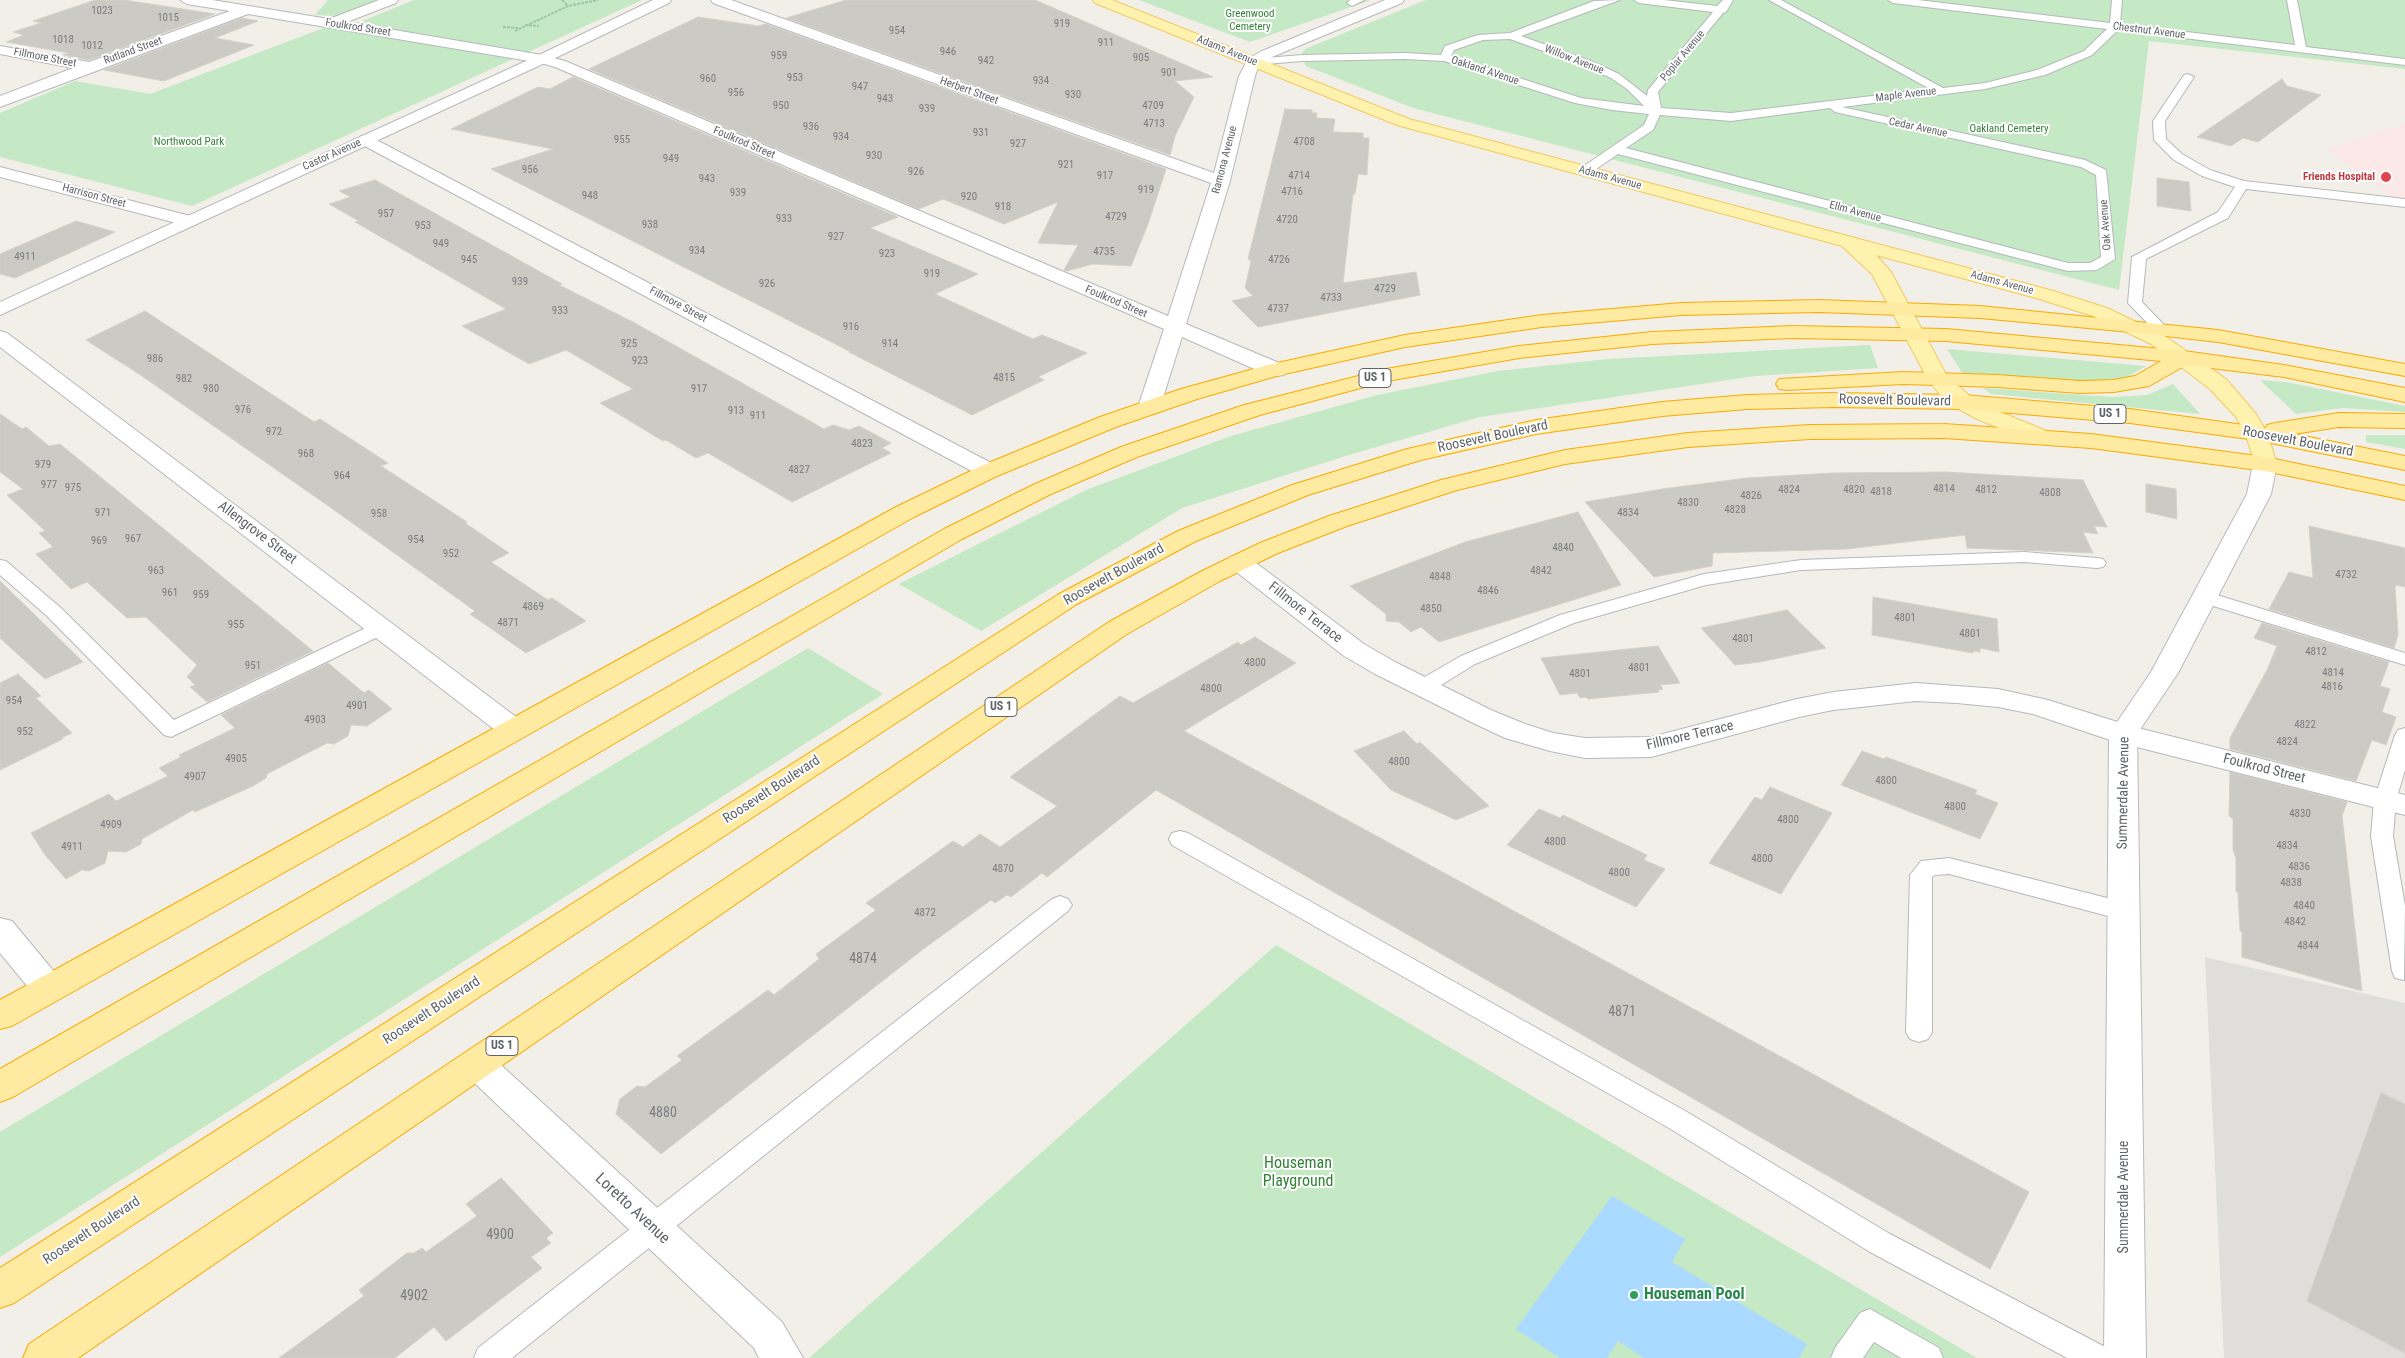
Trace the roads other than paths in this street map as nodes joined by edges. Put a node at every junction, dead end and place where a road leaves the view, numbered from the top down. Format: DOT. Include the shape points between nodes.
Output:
graph roads {
  1 [pos="187,0"];
  2 [pos="265,0"];
  3 [pos="391,0"];
  4 [pos="664,0"];
  5 [pos="718,0"];
  6 [pos="1100,0"];
  7 [pos="1397,0"];
  8 [pos="1614,0"];
  9 [pos="1639,0"];
  10 [pos="1774,0"];
  11 [pos="1893,0"];
  12 [pos="2117,0"];
  13 [pos="2292,0"];
  14 [pos="1953,4"];
  15 [pos="1725,5"];
  16 [pos="246,10"];
  17 [pos="332,23"];
  18 [pos="2115,27"];
  19 [pos="1511,36"];
  20 [pos="2301,49"];
  21 [pos="0,50"];
  22 [pos="1445,58"];
  23 [pos="542,59"];
  24 [pos="1253,62"];
  25 [pos="2405,62"];
  26 [pos="90,67"];
  27 [pos="2188,77"];
  28 [pos="1941,91"];
  29 [pos="0,102"];
  30 [pos="1820,106"];
  31 [pos="1656,111"];
  32 [pos="367,140"];
  33 [pos="1618,150"];
  34 [pos="1585,171"];
  35 [pos="0,172"];
  36 [pos="2102,173"];
  37 [pos="1221,181"];
  38 [pos="2242,185"];
  39 [pos="2405,203"];
  40 [pos="188,221"];
  41 [pos="1827,235"];
  42 [pos="2092,267"];
  43 [pos="1901,308"];
  44 [pos="0,309"];
  45 [pos="2131,326"];
  46 [pos="1175,327"];
  47 [pos="2161,329"];
  48 [pos="1915,334"];
  49 [pos="0,337"];
  50 [pos="2184,357"];
  51 [pos="1276,370"];
  52 [pos="2405,370"];
  53 [pos="1938,378"];
  54 [pos="2405,395"];
  55 [pos="1963,402"];
  56 [pos="1149,407"];
  57 [pos="1662,408"];
  58 [pos="2405,421"];
  59 [pos="2256,433"];
  60 [pos="2041,437"];
  61 [pos="2405,463"];
  62 [pos="2266,464"];
  63 [pos="989,471"];
  64 [pos="2405,493"];
  65 [pos="1239,562"];
  66 [pos="2097,563"];
  67 [pos="0,565"];
  68 [pos="2204,597"];
  69 [pos="380,628"];
  70 [pos="2405,659"];
  71 [pos="1423,687"];
  72 [pos="514,730"];
  73 [pos="2123,734"];
  74 [pos="2405,735"];
  75 [pos="2395,803"];
  76 [pos="1180,839"];
  77 [pos="1060,905"];
  78 [pos="2123,911"];
  79 [pos="0,930"];
  80 [pos="2401,933"];
  81 [pos="2404,971"];
  82 [pos="49,989"];
  83 [pos="0,1016"];
  84 [pos="1919,1032"];
  85 [pos="477,1064"];
  86 [pos="0,1087"];
  87 [pos="652,1228"];
  88 [pos="0,1290"];
  89 [pos="44,1358"];
  90 [pos="489,1358"];
  91 [pos="782,1358"];
  92 [pos="1846,1358"];
  93 [pos="1928,1358"];
  94 [pos="2096,1358"];
  95 [pos="2125,1358"];
  1 -- 16 [label="street, Foulkrod Street"];
  2 -- 16 [label="street, Rutland Street"];
  3 -- 17 [label="street"];
  4 -- 23 [label="street, Castor Avenue"];
  5 -- 37 [label="street, Herbert Street"];
  6 -- 24 [label="main road, Adams Avenue"];
  7 -- 24 [label="street"];
  8 -- 19 [label="lane"];
  9 -- 15 [label="lane"];
  10 -- 28 [label="lane"];
  11 -- 14 [label="lane, Chestnut Avenue"];
  12 -- 18 [label="lane"];
  13 -- 20 [label="lane"];
  14 -- 18 [label="lane, Chestnut Avenue"];
  15 -- 31 [label="lane, Poplar Avenue" via="1652,92"];
  16 -- 17 [label="street, Foulkrod Street"];
  16 -- 26 [label="street, Rutland Street"];
  17 -- 23 [label="street, Foulkrod Street"];
  18 -- 20 [label="lane, Chestnut Avenue"];
  18 -- 28 [label="lane, Maple Avenue" via="2088,53 2041,73 2013,81"];
  19 -- 22 [label="lane" via="1482,37 1450,48"];
  19 -- 31 [label="lane, Willow Avenue" via="1616,76"];
  20 -- 25 [label="lane, Chestnut Avenue"];
  21 -- 26 [label="street, Fillmore Street"];
  22 -- 24 [label="lane, Oakland AVenue" via="1404,56"];
  22 -- 31 [label="lane, Oakland AVenue" via="1578,101"];
  23 -- 32 [label="street, Castor Avenue"];
  23 -- 46 [label="street, Foulkrod Street"];
  24 -- 34 [label="main road, Adams Avenue" via="1403,122"];
  24 -- 37 [label="street, Ramona Avenue"];
  26 -- 29 [label="street, Rutland Street"];
  27 -- 38 [label="lane" via="2159,121 2160,140 2178,157 2206,174"];
  28 -- 30 [label="lane, Maple Avenue"];
  30 -- 31 [label="lane, Maple Avenue" via="1731,117"];
  30 -- 36 [label="lane, Cedar Avenue" via="2085,164"];
  31 -- 33 [label="lane" via="1649,127"];
  32 -- 40 [label="street, Castor Avenue"];
  32 -- 63 [label="street, Fillmore Street"];
  33 -- 34 [label="lane"];
  33 -- 42 [label="lane, Ellm Avenue" via="2068,267"];
  34 -- 41 [label="main road, Adams Avenue"];
  35 -- 40 [label="street, Harrison Street"];
  36 -- 42 [label="lane, Oak Avenue" via="2108,259"];
  37 -- 46 [label="street, Ramona Avenue"];
  38 -- 39 [label="lane"];
  38 -- 47 [label="lane" via="2223,215 2139,257 2135,303"];
  40 -- 44 [label="street, Castor Avenue"];
  41 -- 43 [label="main road" via="1862,252 1872,261"];
  41 -- 45 [label="main road, Adams Avenue" via="2043,294 2100,312"];
  43 -- 45 [label="highway, US 1"];
  43 -- 48 [label="main road"];
  43 -- 51 [label="highway, US 1" via="1728,307 1606,315 1414,340"];
  45 -- 47 [label="highway, US 1"];
  45 -- 50 [label="main road"];
  46 -- 51 [label="street, Foulkrod Street"];
  46 -- 56 [label="street, Ramona Avenue"];
  47 -- 52 [label="highway, US 1" via="2218,336"];
  48 -- 50 [label="highway, US 1" via="2044,342"];
  48 -- 53 [label="main road"];
  48 -- 86 [label="highway, US 1" via="1755,333 1626,340 1519,352 1377,377 1252,410 1129,452 995,511 873,579"];
  49 -- 69 [label="street, Allengrove Street"];
  50 -- 53 [label="highway" via="2140,381 2114,386 2080,387"];
  50 -- 54 [label="highway, US 1"];
  50 -- 59 [label="main road" via="2229,394"];
  51 -- 56 [label="highway, US 1"];
  53 -- 55 [label="main road"];
  53 -- 57 [label="highway" via="1806,382"];
  55 -- 57 [label="highway, Roosevelt Boulevard / US 1" via="1833,400"];
  55 -- 59 [label="highway, Roosevelt Boulevard / US 1" via="2075,410"];
  55 -- 60 [label="main road" via="2008,426"];
  56 -- 63 [label="highway, US 1"];
  57 -- 88 [label="highway, Roosevelt Boulevard / US 1" via="1497,434 1388,462 1224,519 1146,556 1068,599 990,648"];
  58 -- 59 [label="highway" via="2340,420"];
  59 -- 61 [label="highway, Roosevelt Boulevard / US 1"];
  59 -- 62 [label="main road"];
  60 -- 62 [label="highway, Roosevelt Boulevard / US 1"];
  60 -- 65 [label="highway, Roosevelt Boulevard / US 1" via="1930,431 1810,432 1688,440 1607,450 1528,465 1412,495 1299,535"];
  62 -- 64 [label="highway, Roosevelt Boulevard / US 1"];
  62 -- 68 [label="street, Summerdale Avenue" via="2259,494"];
  63 -- 72 [label="highway, US 1" via="905,512"];
  65 -- 71 [label="street, Fillmore Terrace" via="1354,650"];
  65 -- 85 [label="highway, Roosevelt Boulevard / US 1" via="1153,607 1042,679"];
  66 -- 71 [label="lane" via="2024,557 1801,565 1704,580 1567,619 1468,660"];
  67 -- 69 [label="lane" via="54,612 171,730"];
  68 -- 70 [label="lane"];
  68 -- 73 [label="street, Summerdale Avenue" via="2164,673"];
  69 -- 72 [label="street, Allengrove Street"];
  71 -- 73 [label="street, Fillmore Terrace" via="1515,731 1585,748 1651,747 1798,708 1916,692 1998,698 2030,704"];
  72 -- 82 [label="highway, US 1"];
  73 -- 75 [label="street, Foulkrod Street"];
  73 -- 78 [label="street, Summerdale Avenue"];
  74 -- 75 [label="lane"];
  75 -- 80 [label="lane" via="2382,836"];
  76 -- 94 [label="lane" via="1678,1120 1880,1243"];
  77 -- 87 [label="lane"];
  78 -- 84 [label="lane" via="1948,866 1929,867 1921,874"];
  78 -- 95 [label="street, Summerdale Avenue"];
  79 -- 82 [label="street"];
  80 -- 81 [label="lane"];
  82 -- 83 [label="highway, US 1"];
  85 -- 87 [label="street, Loretto Avenue"];
  85 -- 89 [label="highway, Roosevelt Boulevard / US 1"];
  87 -- 90 [label="lane"];
  87 -- 91 [label="street, Loretto Avenue" via="768,1335"];
  92 -- 93 [label="lane" via="1870,1323"];
}
